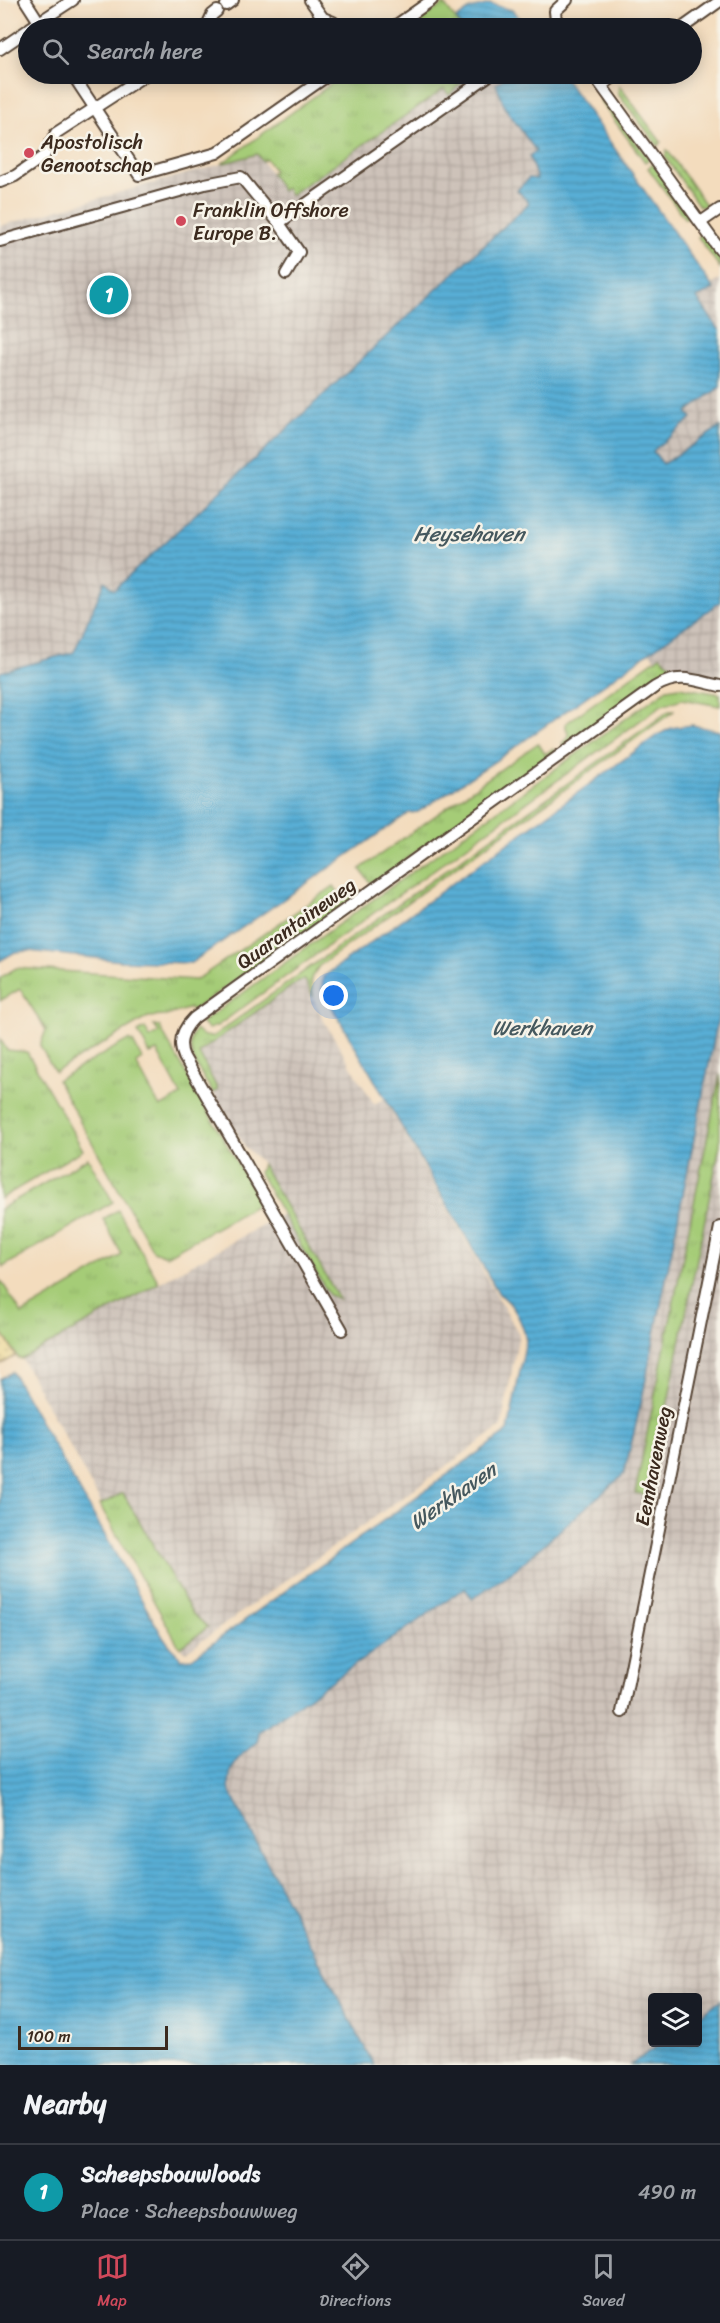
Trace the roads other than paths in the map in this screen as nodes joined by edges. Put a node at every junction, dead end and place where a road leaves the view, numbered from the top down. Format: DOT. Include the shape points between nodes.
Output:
graph roads {
  1 [pos="25,0"];
  2 [pos="73,0"];
  3 [pos="310,0"];
  4 [pos="425,2"];
  5 [pos="720,2"];
  6 [pos="564,3"];
  7 [pos="225,5"];
  8 [pos="32,18"];
  9 [pos="48,18"];
  10 [pos="211,18"];
  11 [pos="323,18"];
  12 [pos="405,18"];
  13 [pos="555,18"];
  14 [pos="697,18"];
  15 [pos="18,38"];
  16 [pos="0,49"];
  17 [pos="78,84"];
  18 [pos="131,84"];
  19 [pos="316,84"];
  20 [pos="477,84"];
  21 [pos="602,85"];
  22 [pos="94,108"];
  23 [pos="0,182"];
  24 [pos="720,209"];
  25 [pos="700,222"];
  26 [pos="279,223"];
  27 [pos="0,241"];
  28 [pos="720,250"];
  29 [pos="286,274"];
  30 [pos="720,686"];
  31 [pos="720,1227"];
  32 [pos="342,1330"];
  33 [pos="622,1712"];
  1 -- 8 [label="street"];
  2 -- 9 [label="street"];
  3 -- 11 [label="street"];
  4 -- 12 [label="street"];
  5 -- 14 [label="street"];
  6 -- 13 [label="street"];
  7 -- 10 [label="street"];
  15 -- 16 [label="street"];
  17 -- 22 [label="street"];
  18 -- 22 [label="street"];
  19 -- 22 [label="street" via="218,153 139,175"];
  20 -- 26 [label="street"];
  21 -- 25 [label="street"];
  22 -- 23 [label="street" via="56,133 44,156"];
  24 -- 25 [label="street"];
  25 -- 28 [label="street"];
  26 -- 27 [label="street" via="241,177"];
  26 -- 29 [label="street" via="298,252"];
  30 -- 32 [label="street, Quarantaineweg" via="680,678 655,687 185,1028 181,1047 184,1057"];
  31 -- 33 [label="street, Eemhavenweg"];
}
